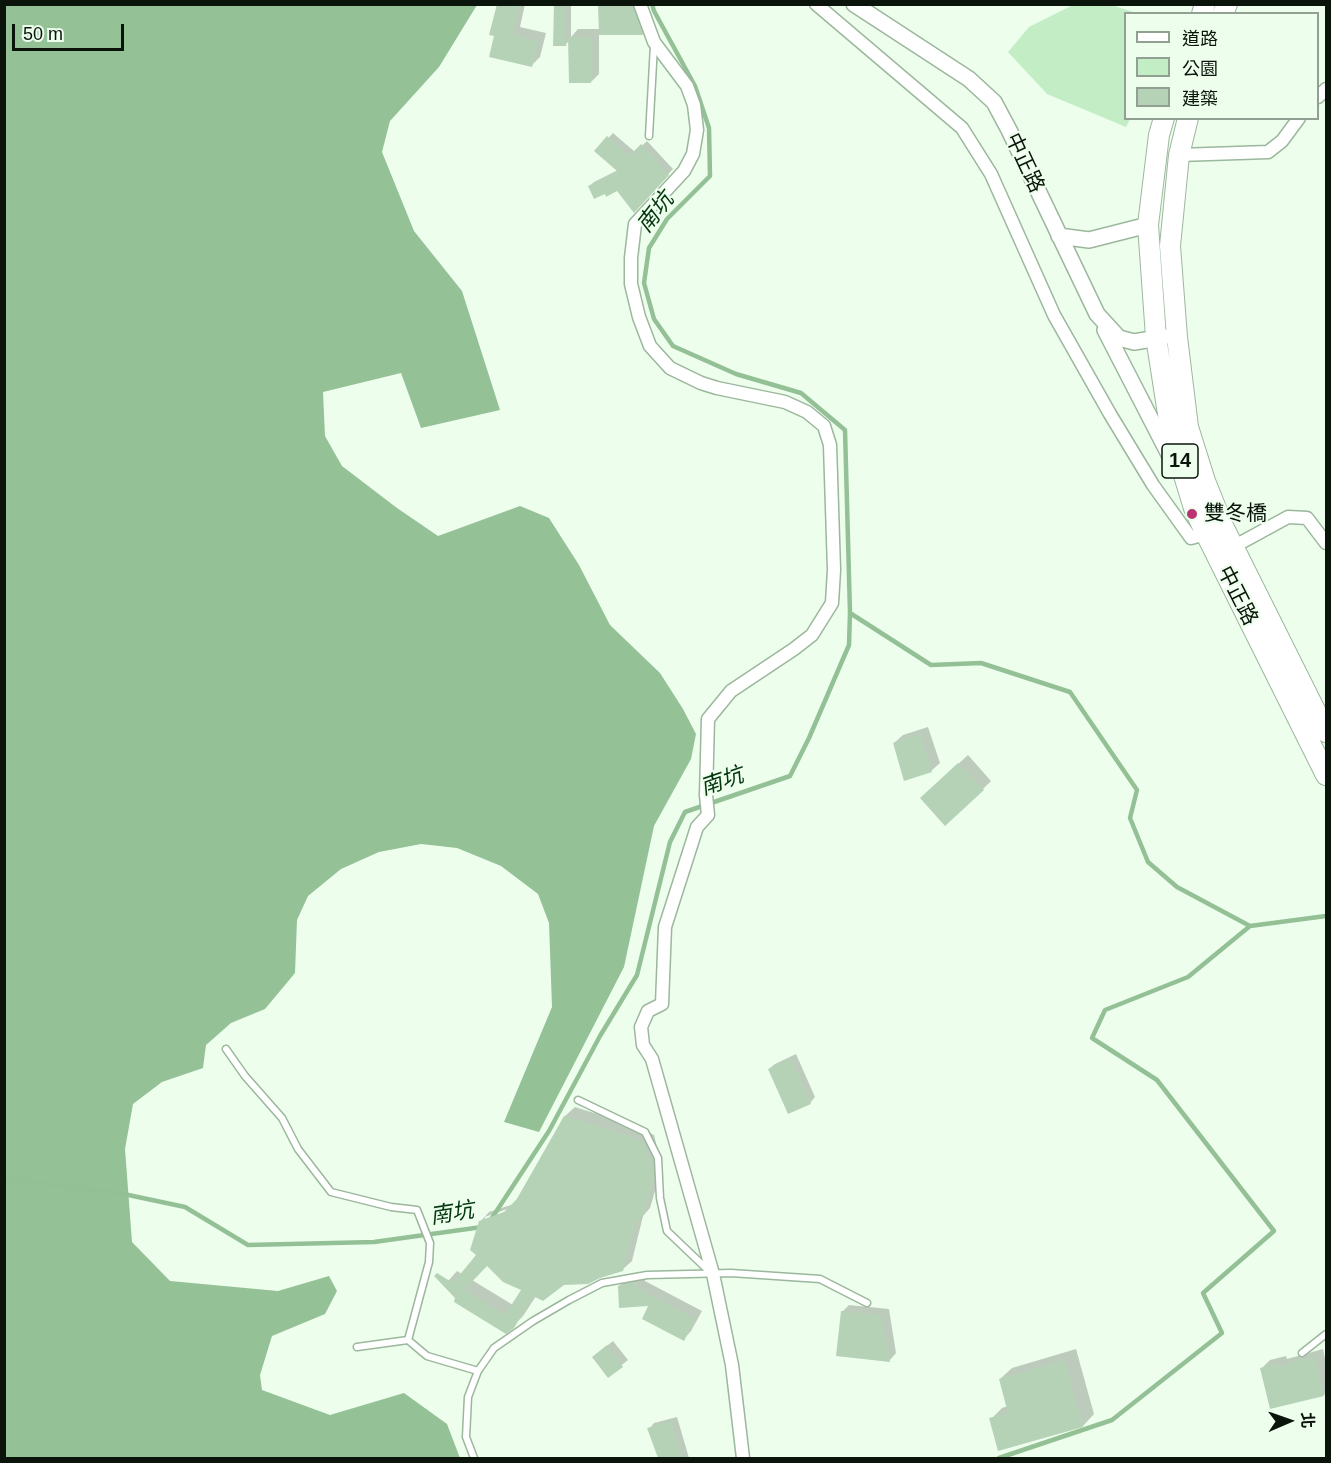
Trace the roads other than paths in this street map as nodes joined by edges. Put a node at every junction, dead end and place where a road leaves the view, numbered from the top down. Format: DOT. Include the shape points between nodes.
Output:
graph roads {
  1 [pos="640,4"];
  2 [pos="816,4"];
  3 [pos="854,4"];
  4 [pos="654,42"];
  5 [pos="1163,120"];
  6 [pos="1188,120"];
  7 [pos="1298,120"];
  8 [pos="649,136"];
  9 [pos="1179,155"];
  10 [pos="1148,225"];
  11 [pos="1059,236"];
  12 [pos="1097,314"];
  13 [pos="1156,337"];
  14 [pos="1177,337"];
  15 [pos="1192,500"];
  16 [pos="1206,534"];
  17 [pos="1326,543"];
  18 [pos="1233,547"];
  19 [pos="1326,732"];
  20 [pos="1326,775"];
  21 [pos="226,1049"];
  22 [pos="578,1100"];
  23 [pos="713,1275"];
  24 [pos="867,1302"];
  25 [pos="1326,1334"];
  26 [pos="408,1340"];
  27 [pos="357,1347"];
  28 [pos="1302,1353"];
  29 [pos="478,1371"];
  30 [pos="474,1458"];
  31 [pos="743,1458"];
  1 -- 4 [label="street"];
  2 -- 16 [label="street" via="962,128 991,174 1054,315 1110,414 1191,538"];
  3 -- 11 [label="street, 中正路" via="969,79 994,102"];
  4 -- 8 [label="lane"];
  4 -- 23 [label="street" via="687,86 697,130 693,154 684,171 635,224 631,284 650,346 670,368 701,383 785,402 807,412 824,426 830,445 832,603 812,635 731,691 708,719 708,815 697,827 666,927 662,1004 648,1011 641,1027 643,1045 652,1059"];
  5 -- 10 [label="main road, 中正路 / 14"];
  6 -- 9 [label="main road, 中正路 / 14"];
  7 -- 9 [label="street" via="1268,152"];
  9 -- 14 [label="main road, 中正路 / 14" via="1170,246"];
  10 -- 11 [label="street" via="1089,240"];
  10 -- 13 [label="main road, 中正路 / 14"];
  11 -- 12 [label="street, 中正路"];
  12 -- 13 [label="street, 中正路" via="1119,338 1134,342"];
  12 -- 15 [label="street"];
  13 -- 14 [label="street, 中正路"];
  13 -- 15 [label="main road, 中正路 / 14" via="1171,433"];
  14 -- 18 [label="main road, 中正路 / 14" via="1188,427 1205,481"];
  15 -- 16 [label="main road, 中正路 / 14"];
  16 -- 20 [label="main road, 中正路 / 14"];
  17 -- 18 [label="street" via="1307,519 1288,517"];
  18 -- 19 [label="main road, 中正路 / 14"];
  21 -- 26 [label="lane" via="282,1118 298,1149 331,1192 417,1210 430,1243 429,1262"];
  22 -- 23 [label="lane" via="645,1132 658,1158 667,1232"];
  23 -- 24 [label="lane" via="820,1279"];
  23 -- 29 [label="lane" via="647,1275 602,1283 533,1321 494,1348"];
  23 -- 31 [label="street" via="732,1365"];
  25 -- 28 [label="lane"];
  26 -- 27 [label="lane"];
  26 -- 29 [label="lane" via="427,1356"];
  29 -- 30 [label="lane" via="468,1397 466,1437"];
}
